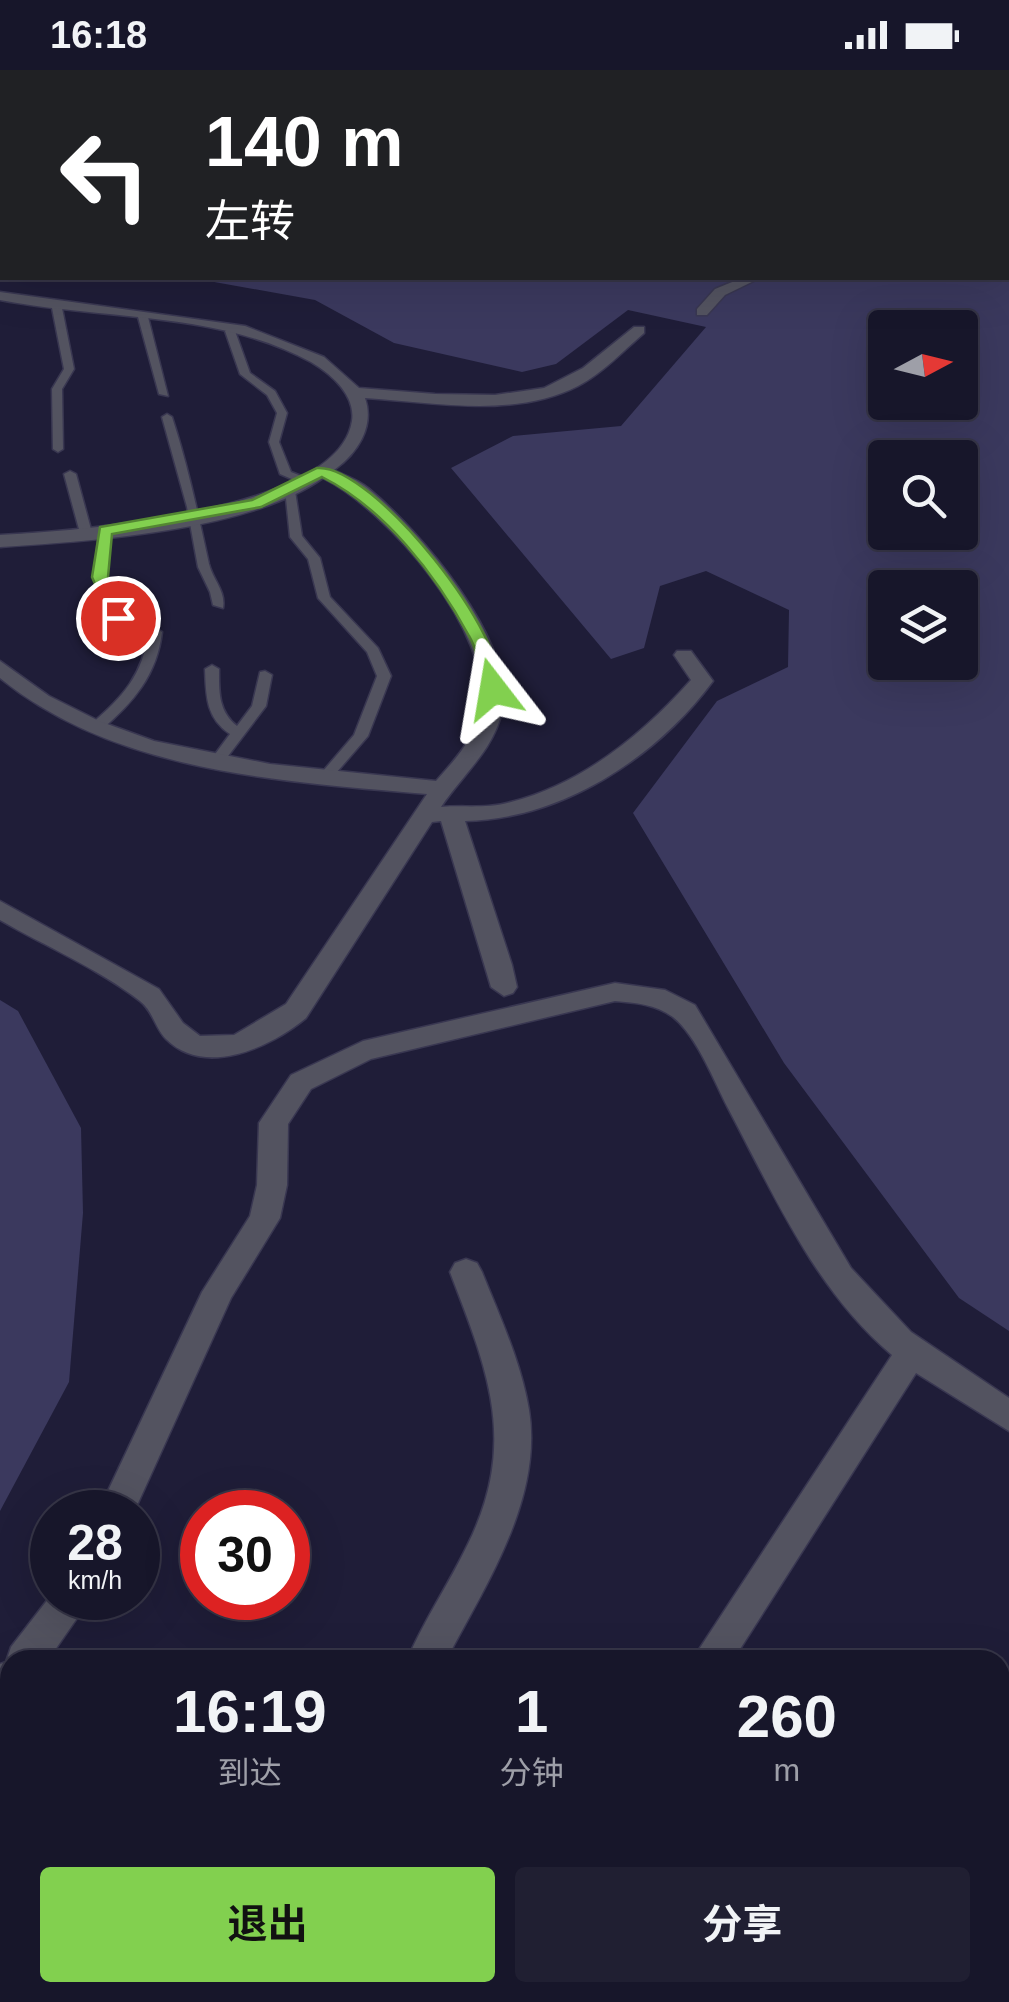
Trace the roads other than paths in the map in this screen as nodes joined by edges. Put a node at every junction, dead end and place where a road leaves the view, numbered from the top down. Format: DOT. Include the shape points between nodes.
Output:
graph roads {
  1 [pos="748,280"];
  2 [pos="0,296"];
  3 [pos="56,308"];
  4 [pos="702,312"];
  5 [pos="143,317"];
  6 [pos="230,330"];
  7 [pos="639,330"];
  8 [pos="354,393"];
  9 [pos="164,394"];
  10 [pos="167,417"];
  11 [pos="58,450"];
  12 [pos="70,474"];
  13 [pos="305,481"];
  14 [pos="197,517"];
  15 [pos="105,530"];
  16 [pos="86,532"];
  17 [pos="0,541"];
  18 [pos="219,605"];
  19 [pos="118,618"];
  20 [pos="155,632"];
  21 [pos="684,655"];
  22 [pos="0,667"];
  23 [pos="212,669"];
  24 [pos="264,675"];
  25 [pos="96,727"];
  26 [pos="239,733"];
  27 [pos="216,761"];
  28 [pos="325,777"];
  29 [pos="439,805"];
  30 [pos="0,909"];
  31 [pos="504,987"];
  32 [pos="466,1272"];
  33 [pos="913,1350"];
  34 [pos="1009,1416"];
  35 [pos="126,1490"];
  36 [pos="55,1620"];
  37 [pos="33,1650"];
  38 [pos="431,1650"];
  39 [pos="718,1650"];
  1 -- 4 [label="street" via="720,292"];
  2 -- 3 [label="street"];
  3 -- 5 [label="street"];
  3 -- 11 [label="lane" via="69,369 57,389"];
  5 -- 6 [label="street"];
  5 -- 9 [label="lane"];
  6 -- 8 [label="street" via="316,360"];
  6 -- 13 [label="lane" via="245,374 268,389 282,413 274,442 286,474"];
  7 -- 8 [label="street" via="574,381 546,393 494,399"];
  8 -- 13 [label="street" via="362,414 358,432"];
  10 -- 14 [label="lane"];
  12 -- 16 [label="lane"];
  13 -- 14 [label="street"];
  13 -- 28 [label="lane" via="296,538 314,558 324,598 373,650 384,676 361,736"];
  13 -- 29 [label="street" via="360,490 451,593 487,654 491,713"];
  14 -- 15 [label="street"];
  14 -- 18 [label="lane" via="204,570 216,584"];
  15 -- 16 [label="street"];
  15 -- 19 [label="lane" via="100,577"];
  16 -- 17 [label="street"];
  20 -- 25 [label="lane" via="146,675"];
  21 -- 29 [label="street" via="702,681 679,709 569,788 516,809"];
  22 -- 25 [label="street" via="64,714"];
  23 -- 26 [label="lane" via="215,710"];
  24 -- 26 [label="lane" via="259,706"];
  25 -- 27 [label="street"];
  26 -- 27 [label="lane"];
  27 -- 28 [label="street"];
  28 -- 29 [label="street"];
  29 -- 30 [label="street" via="296,1011 274,1030 234,1045 180,1037 150,995"];
  29 -- 31 [label="street" via="497,952"];
  32 -- 38 [label="street" via="508,1394 512,1464 504,1503"];
  33 -- 34 [label="street"];
  33 -- 35 [label="street" via="870,1314 814,1240 684,1012 636,992 593,995 363,1050 300,1082 274,1124 264,1218 218,1292"];
  33 -- 39 [label="street"];
  36 -- 37 [label="street"];
}
